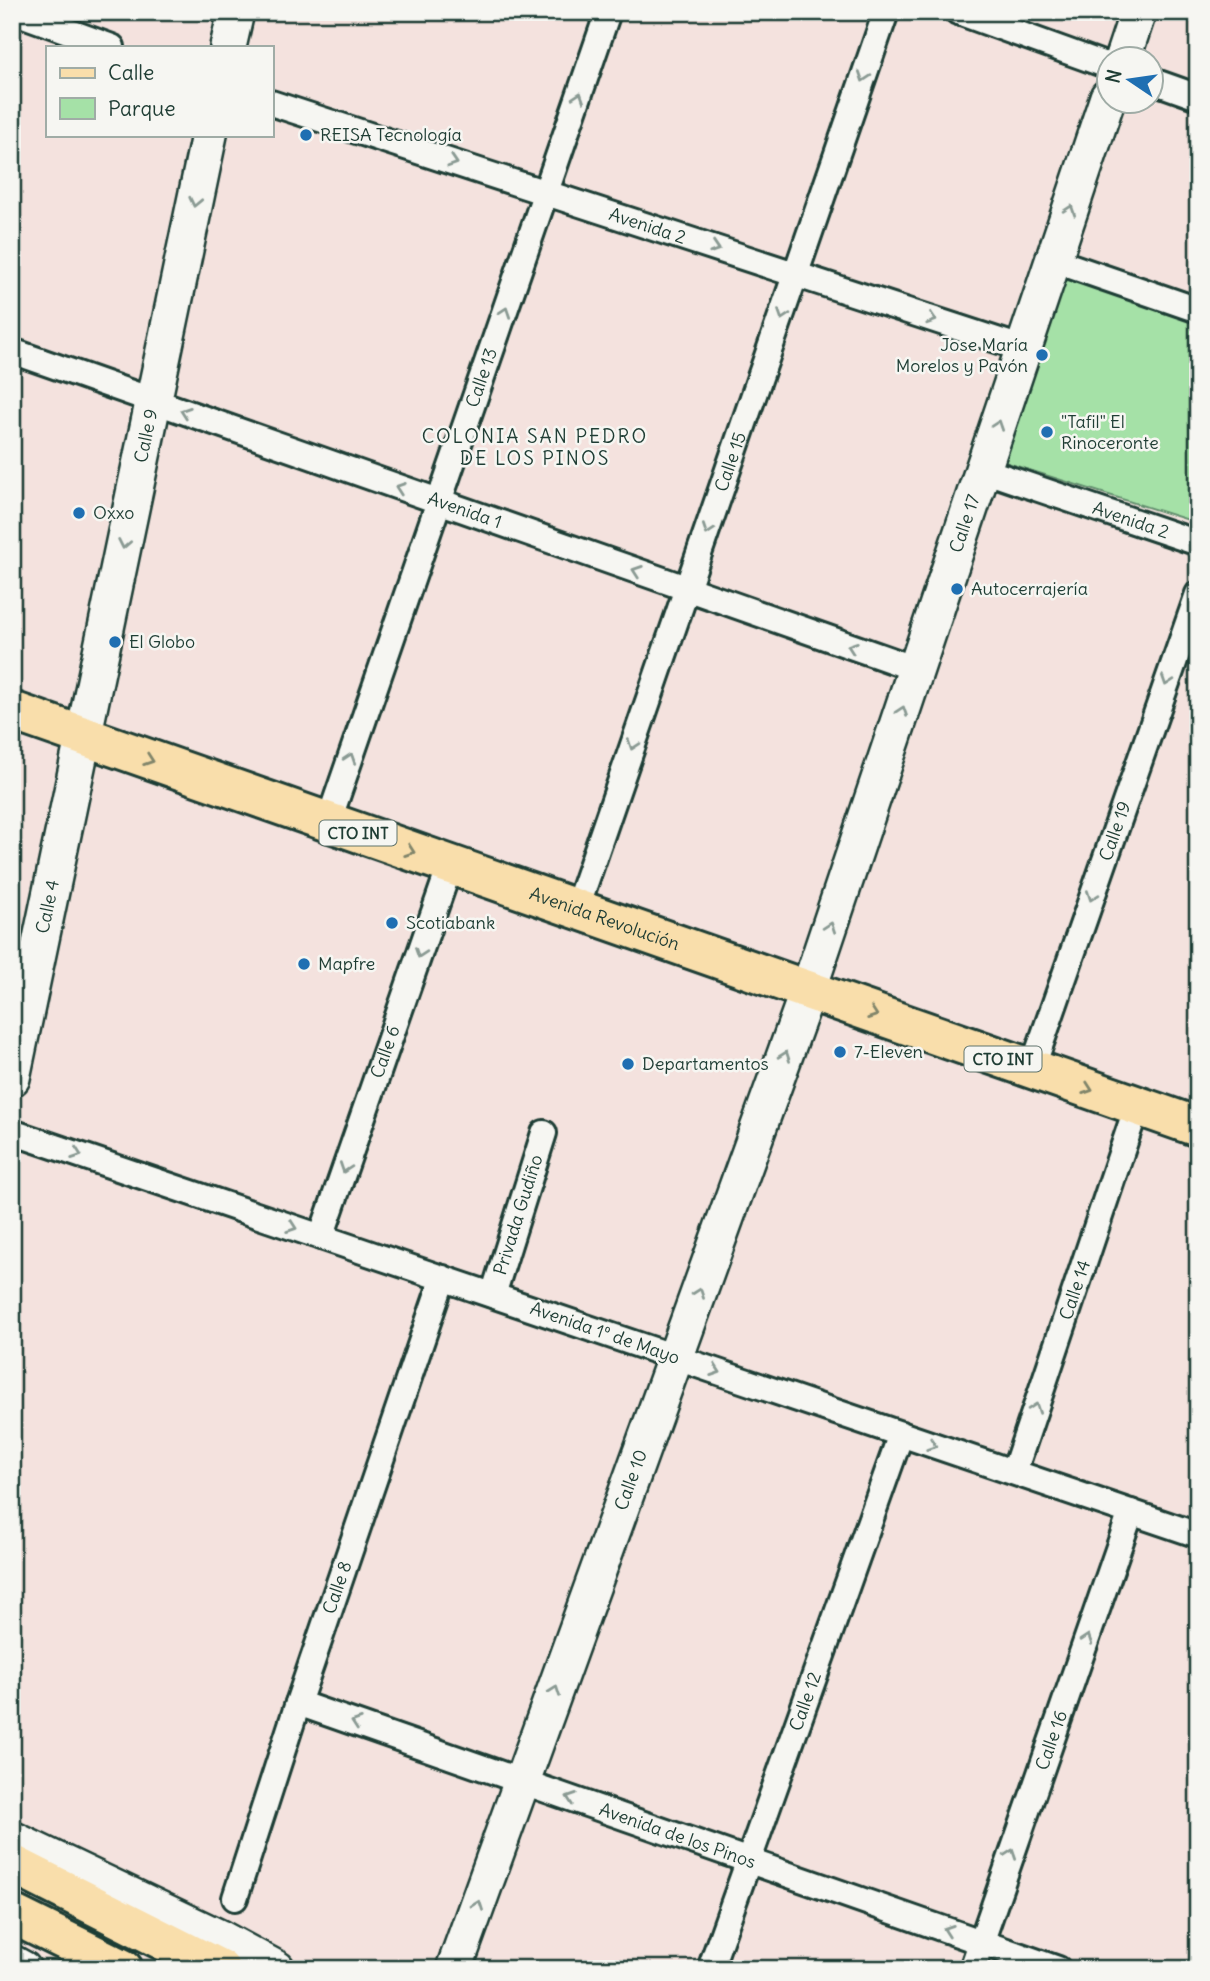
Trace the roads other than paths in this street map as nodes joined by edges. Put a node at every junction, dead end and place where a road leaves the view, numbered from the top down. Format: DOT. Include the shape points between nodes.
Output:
graph roads {
  1 [pos="15,12"];
  2 [pos="236,12"];
  3 [pos="608,12"];
  4 [pos="886,12"];
  5 [pos="958,12"];
  6 [pos="1138,12"];
  7 [pos="109,46"];
  8 [pos="228,46"];
  9 [pos="1127,46"];
  10 [pos="1094,61"];
  11 [pos="1164,85"];
  12 [pos="1198,97"];
  13 [pos="273,104"];
  14 [pos="1102,116"];
  15 [pos="209,136"];
  16 [pos="546,192"];
  17 [pos="1053,260"];
  18 [pos="797,275"];
  19 [pos="1198,310"];
  20 [pos="1024,349"];
  21 [pos="12,351"];
  22 [pos="153,401"];
  23 [pos="983,470"];
  24 [pos="439,502"];
  25 [pos="1198,543"];
  26 [pos="688,589"];
  27 [pos="1198,594"];
  28 [pos="916,669"];
  29 [pos="12,711"];
  30 [pos="84,737"];
  31 [pos="328,823"];
  32 [pos="450,866"];
  33 [pos="576,910"];
  34 [pos="808,991"];
  35 [pos="1032,1069"];
  36 [pos="12,1078"];
  37 [pos="1137,1106"];
  38 [pos="1198,1128"];
  39 [pos="12,1132"];
  40 [pos="544,1133"];
  41 [pos="321,1237"];
  42 [pos="443,1278"];
  43 [pos="493,1295"];
  44 [pos="676,1357"];
  45 [pos="901,1434"];
  46 [pos="1014,1472"];
  47 [pos="1131,1512"];
  48 [pos="1198,1535"];
  49 [pos="298,1703"];
  50 [pos="522,1782"];
  51 [pos="12,1839"];
  52 [pos="749,1860"];
  53 [pos="12,1864"];
  54 [pos="12,1882"];
  55 [pos="235,1898"];
  56 [pos="12,1914"];
  57 [pos="12,1926"];
  58 [pos="981,1942"];
  59 [pos="12,1963"];
  60 [pos="23,1969"];
  61 [pos="96,1969"];
  62 [pos="123,1969"];
  63 [pos="185,1969"];
  64 [pos="220,1969"];
  65 [pos="277,1969"];
  66 [pos="454,1969"];
  67 [pos="710,1969"];
  68 [pos="972,1969"];
  69 [pos="1058,1969"];
  1 -- 7 [label="street"];
  2 -- 8 [label="street"];
  16 -- 3 [label="street, Calle 13, one-way"];
  4 -- 18 [label="street, Calle 15, one-way"];
  5 -- 10 [label="street"];
  6 -- 9 [label="street"];
  11 -- 12 [label="street"];
  13 -- 16 [label="street, Avenida 2, one-way"];
  17 -- 14 [label="street, Calle 17, one-way"];
  15 -- 22 [label="street, Calle 9, one-way"];
  16 -- 18 [label="street, Avenida 2, one-way"];
  24 -- 16 [label="street, Calle 13, one-way"];
  17 -- 19 [label="street"];
  17 -- 20 [label="street, Calle 17"];
  18 -- 20 [label="street, Avenida 2, one-way"];
  18 -- 26 [label="street, Calle 15, one-way"];
  23 -- 20 [label="street, Calle 17, one-way"];
  21 -- 22 [label="street, Avenida 1"];
  24 -- 22 [label="street, Avenida 1, one-way"];
  22 -- 30 [label="street, Calle 9, one-way"];
  23 -- 25 [label="street, Avenida 2"];
  23 -- 28 [label="street, Calle 17"];
  26 -- 24 [label="street, Avenida 1, one-way"];
  31 -- 24 [label="street, Calle 13, one-way"];
  28 -- 26 [label="street, Avenida 1, one-way"];
  26 -- 33 [label="street, Calle 15, one-way"];
  27 -- 35 [label="street, Calle 19, one-way"];
  34 -- 28 [label="street, Calle 17, one-way"];
  29 -- 30 [label="main road, Avenida Revolución / CTO INT"];
  30 -- 31 [label="main road, Avenida Revolución / CTO INT, one-way"];
  30 -- 36 [label="street, Calle 4"];
  31 -- 32 [label="main road, Avenida Revolución / CTO INT, one-way"];
  32 -- 33 [label="main road, Avenida Revolución / CTO INT"];
  32 -- 41 [label="street, Calle 6, one-way"];
  33 -- 34 [label="main road, Avenida Revolución / CTO INT"];
  34 -- 35 [label="main road, Avenida Revolución / CTO INT, one-way"];
  44 -- 34 [label="street, Calle 10, one-way"];
  35 -- 37 [label="main road, Avenida Revolución / CTO INT, one-way"];
  37 -- 38 [label="main road, Avenida Revolución / CTO INT"];
  46 -- 37 [label="street, Calle 14, one-way"];
  39 -- 41 [label="street, Avenida 1º de Mayo, one-way"];
  40 -- 43 [label="street, Privada Gudiño"];
  41 -- 42 [label="street, Avenida 1º de Mayo"];
  42 -- 43 [label="street, Avenida 1º de Mayo"];
  42 -- 49 [label="street, Calle 8"];
  43 -- 44 [label="street, Avenida 1º de Mayo"];
  44 -- 45 [label="street, Avenida 1º de Mayo, one-way"];
  50 -- 44 [label="street, Calle 10, one-way"];
  45 -- 46 [label="street, Avenida 1º de Mayo, one-way"];
  45 -- 52 [label="street, Calle 12"];
  46 -- 47 [label="street, Avenida 1º de Mayo"];
  47 -- 48 [label="street, Avenida 1º de Mayo"];
  58 -- 47 [label="street, Calle 16, one-way"];
  50 -- 49 [label="street, Avenida de los Pinos, one-way"];
  49 -- 55 [label="street, Calle 8"];
  52 -- 50 [label="street, Avenida de los Pinos, one-way"];
  66 -- 50 [label="street, Calle 10, one-way"];
  51 -- 65 [label="street"];
  58 -- 52 [label="street, Avenida de los Pinos, one-way"];
  52 -- 67 [label="street, Calle 12"];
  53 -- 64 [label="main road"];
  54 -- 63 [label="main road"];
  56 -- 62 [label="main road"];
  57 -- 61 [label="main road"];
  58 -- 68 [label="street, Calle 16"];
  58 -- 69 [label="street, Avenida de los Pinos"];
  59 -- 60 [label="street"];
}
